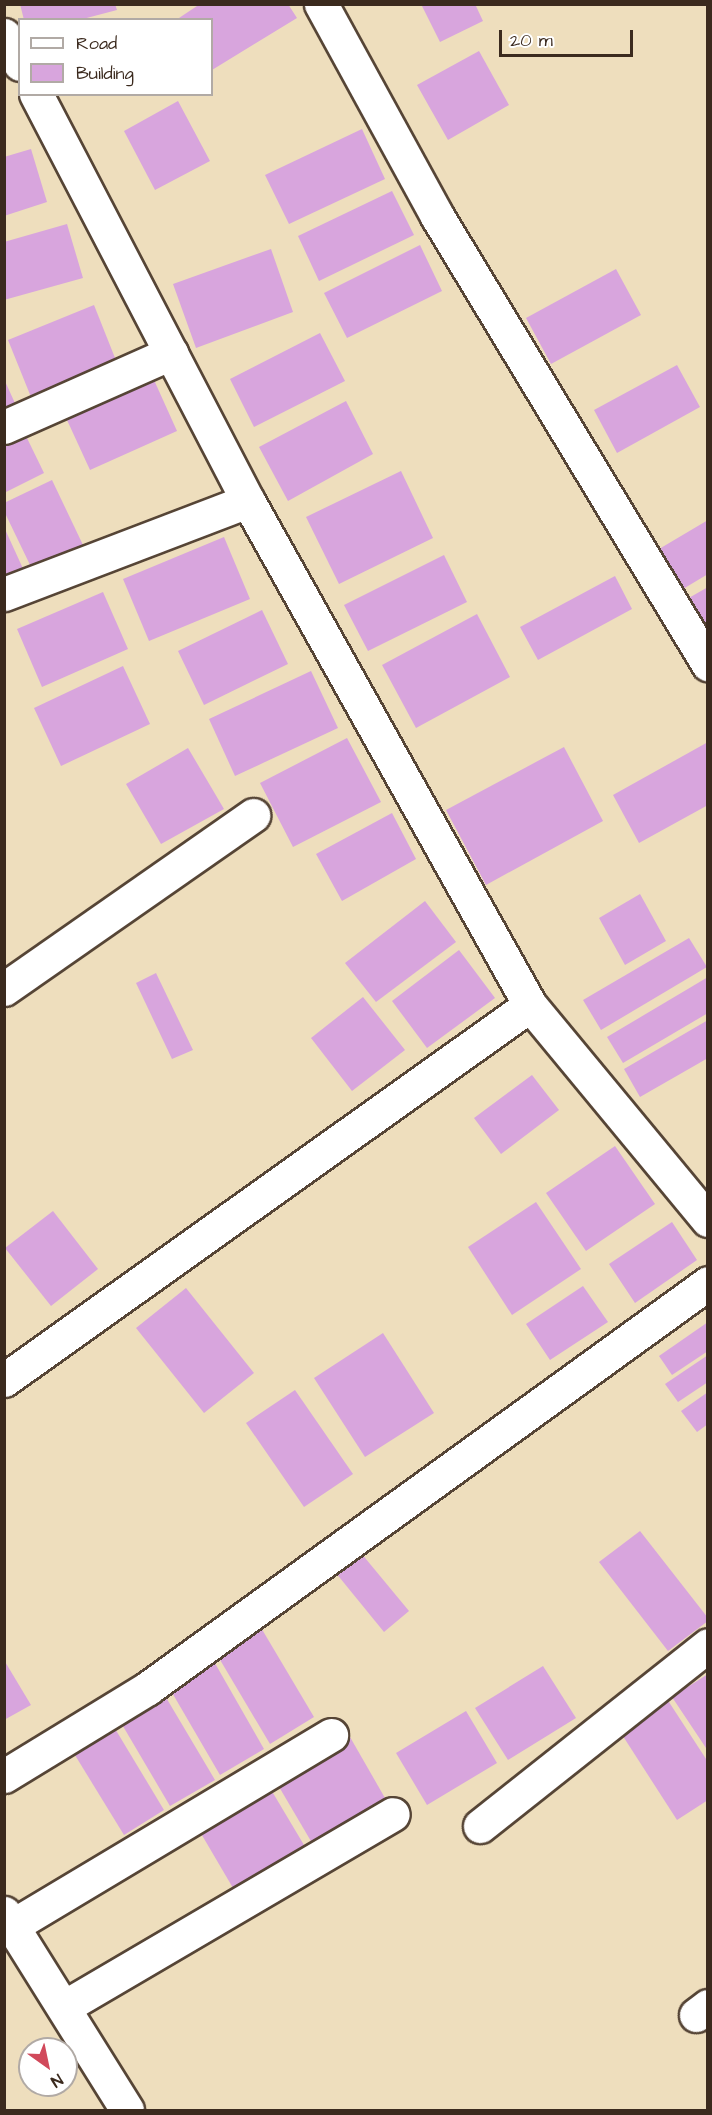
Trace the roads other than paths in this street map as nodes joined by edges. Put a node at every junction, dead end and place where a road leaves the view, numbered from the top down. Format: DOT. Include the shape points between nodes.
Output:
graph roads {
  1 [pos="333,8"];
  2 [pos="4,35"];
  3 [pos="18,60"];
  4 [pos="37,96"];
  5 [pos="171,353"];
  6 [pos="4,427"];
  7 [pos="248,501"];
  8 [pos="4,594"];
  9 [pos="708,664"];
  10 [pos="253,815"];
  11 [pos="4,989"];
  12 [pos="530,1005"];
  13 [pos="708,1220"];
  14 [pos="708,1283"];
  15 [pos="4,1380"];
  16 [pos="708,1646"];
  17 [pos="331,1735"];
  18 [pos="4,1776"];
  19 [pos="393,1814"];
  20 [pos="480,1826"];
  21 [pos="8,1919"];
  22 [pos="64,2007"];
  23 [pos="127,2110"];
  1 -- 9 [label="street" via="437,216"];
  2 -- 3 [label="street"];
  4 -- 5 [label="street"];
  5 -- 6 [label="street"];
  5 -- 7 [label="street"];
  7 -- 8 [label="street"];
  7 -- 12 [label="street"];
  10 -- 11 [label="street"];
  12 -- 13 [label="street"];
  12 -- 15 [label="street"];
  14 -- 18 [label="street" via="148,1688"];
  16 -- 20 [label="street"];
  17 -- 21 [label="street"];
  19 -- 22 [label="street"];
  21 -- 22 [label="street"];
  22 -- 23 [label="street"];
}
